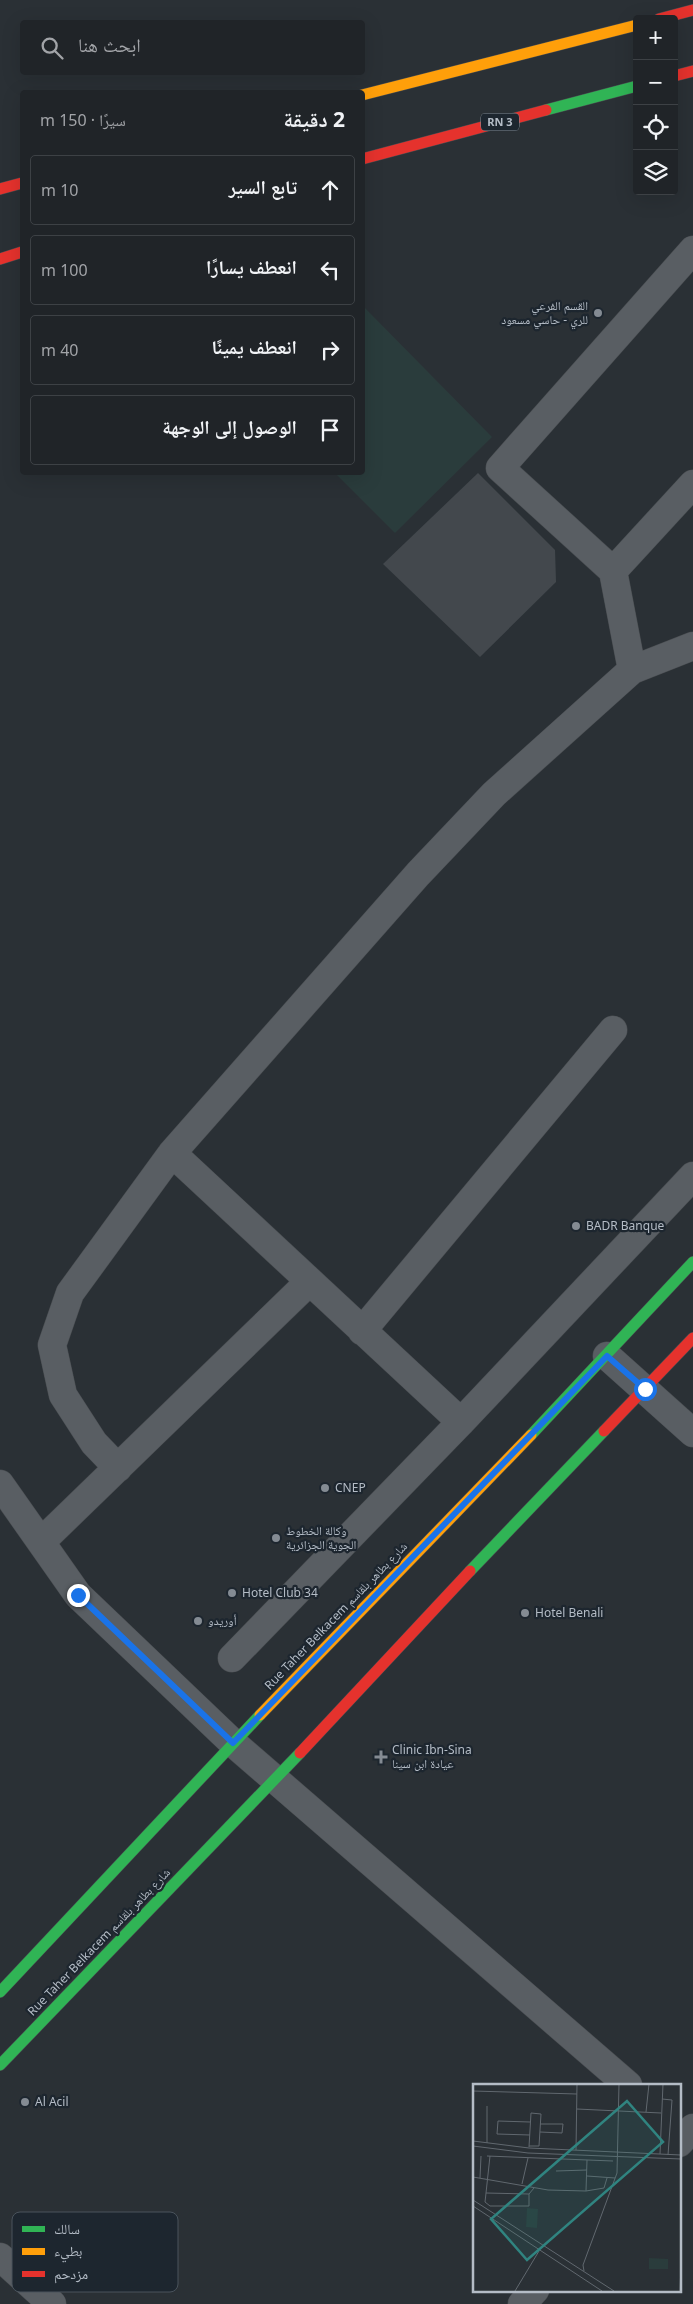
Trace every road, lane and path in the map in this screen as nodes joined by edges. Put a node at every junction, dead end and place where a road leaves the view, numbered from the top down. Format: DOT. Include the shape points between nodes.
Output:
graph roads {
  1 [pos="693,10"];
  2 [pos="675,15"];
  3 [pos="633,26"];
  4 [pos="693,71"];
  5 [pos="678,75"];
  6 [pos="633,87"];
  7 [pos="365,94"];
  8 [pos="365,158"];
  9 [pos="20,184"];
  10 [pos="0,189"];
  11 [pos="693,250"];
  12 [pos="20,253"];
  13 [pos="0,259"];
  14 [pos="693,484"];
  15 [pos="613,571"];
  16 [pos="693,646"];
  17 [pos="632,670"];
  18 [pos="613,1030"];
  19 [pos="172,1153"];
  20 [pos="693,1176"];
  21 [pos="693,1262"];
  22 [pos="309,1282"];
  23 [pos="362,1331"];
  24 [pos="693,1338"];
  25 [pos="607,1356"];
  26 [pos="645,1389"];
  27 [pos="461,1422"];
  28 [pos="693,1433"];
  29 [pos="118,1468"];
  30 [pos="0,1484"];
  31 [pos="41,1542"];
  32 [pos="232,1658"];
  33 [pos="233,1743"];
  34 [pos="276,1779"];
  35 [pos="0,1992"];
  36 [pos="0,2065"];
  37 [pos="627,2084"];
  38 [pos="0,2257"];
  39 [pos="12,2268"];
  40 [pos="39,2292"];
  41 [pos="533,2292"];
  42 [pos="52,2304"];
  43 [pos="522,2304"];
  1 -- 2 [label="main road"];
  3 -- 7 [label="main road"];
  4 -- 5 [label="main road"];
  6 -- 8 [label="main road, RN 3"];
  9 -- 10 [label="main road"];
  11 -- 15 [label="street" via="500,468"];
  12 -- 13 [label="main road"];
  14 -- 15 [label="street"];
  15 -- 17 [label="street"];
  16 -- 17 [label="street"];
  17 -- 19 [label="street" via="494,794 418,874"];
  18 -- 23 [label="street"];
  19 -- 22 [label="street"];
  19 -- 29 [label="street" via="70,1293 52,1345 63,1394 94,1443"];
  20 -- 27 [label="street"];
  21 -- 25 [label="main road, Rue Taher Belkacem شارع بطاهر بلقاسم"];
  22 -- 23 [label="street"];
  22 -- 29 [label="street"];
  23 -- 27 [label="street"];
  24 -- 26 [label="main road, Rue Taher Belkacem شارع بطاهر بلقاسم"];
  25 -- 26 [label="street"];
  25 -- 33 [label="main road, Rue Taher Belkacem شارع بطاهر بلقاسم"];
  26 -- 28 [label="street"];
  26 -- 34 [label="main road, Rue Taher Belkacem شارع بطاهر بلقاسم"];
  27 -- 32 [label="street"];
  29 -- 31 [label="street"];
  30 -- 31 [label="street"];
  31 -- 33 [label="street" via="78,1595"];
  33 -- 34 [label="street"];
  33 -- 35 [label="main road, Rue Taher Belkacem شارع بطاهر بلقاسم"];
  34 -- 36 [label="main road, Rue Taher Belkacem شارع بطاهر بلقاسم"];
  34 -- 37 [label="street"];
  38 -- 39 [label="street"];
  40 -- 42 [label="street"];
  41 -- 43 [label="street"];
}
